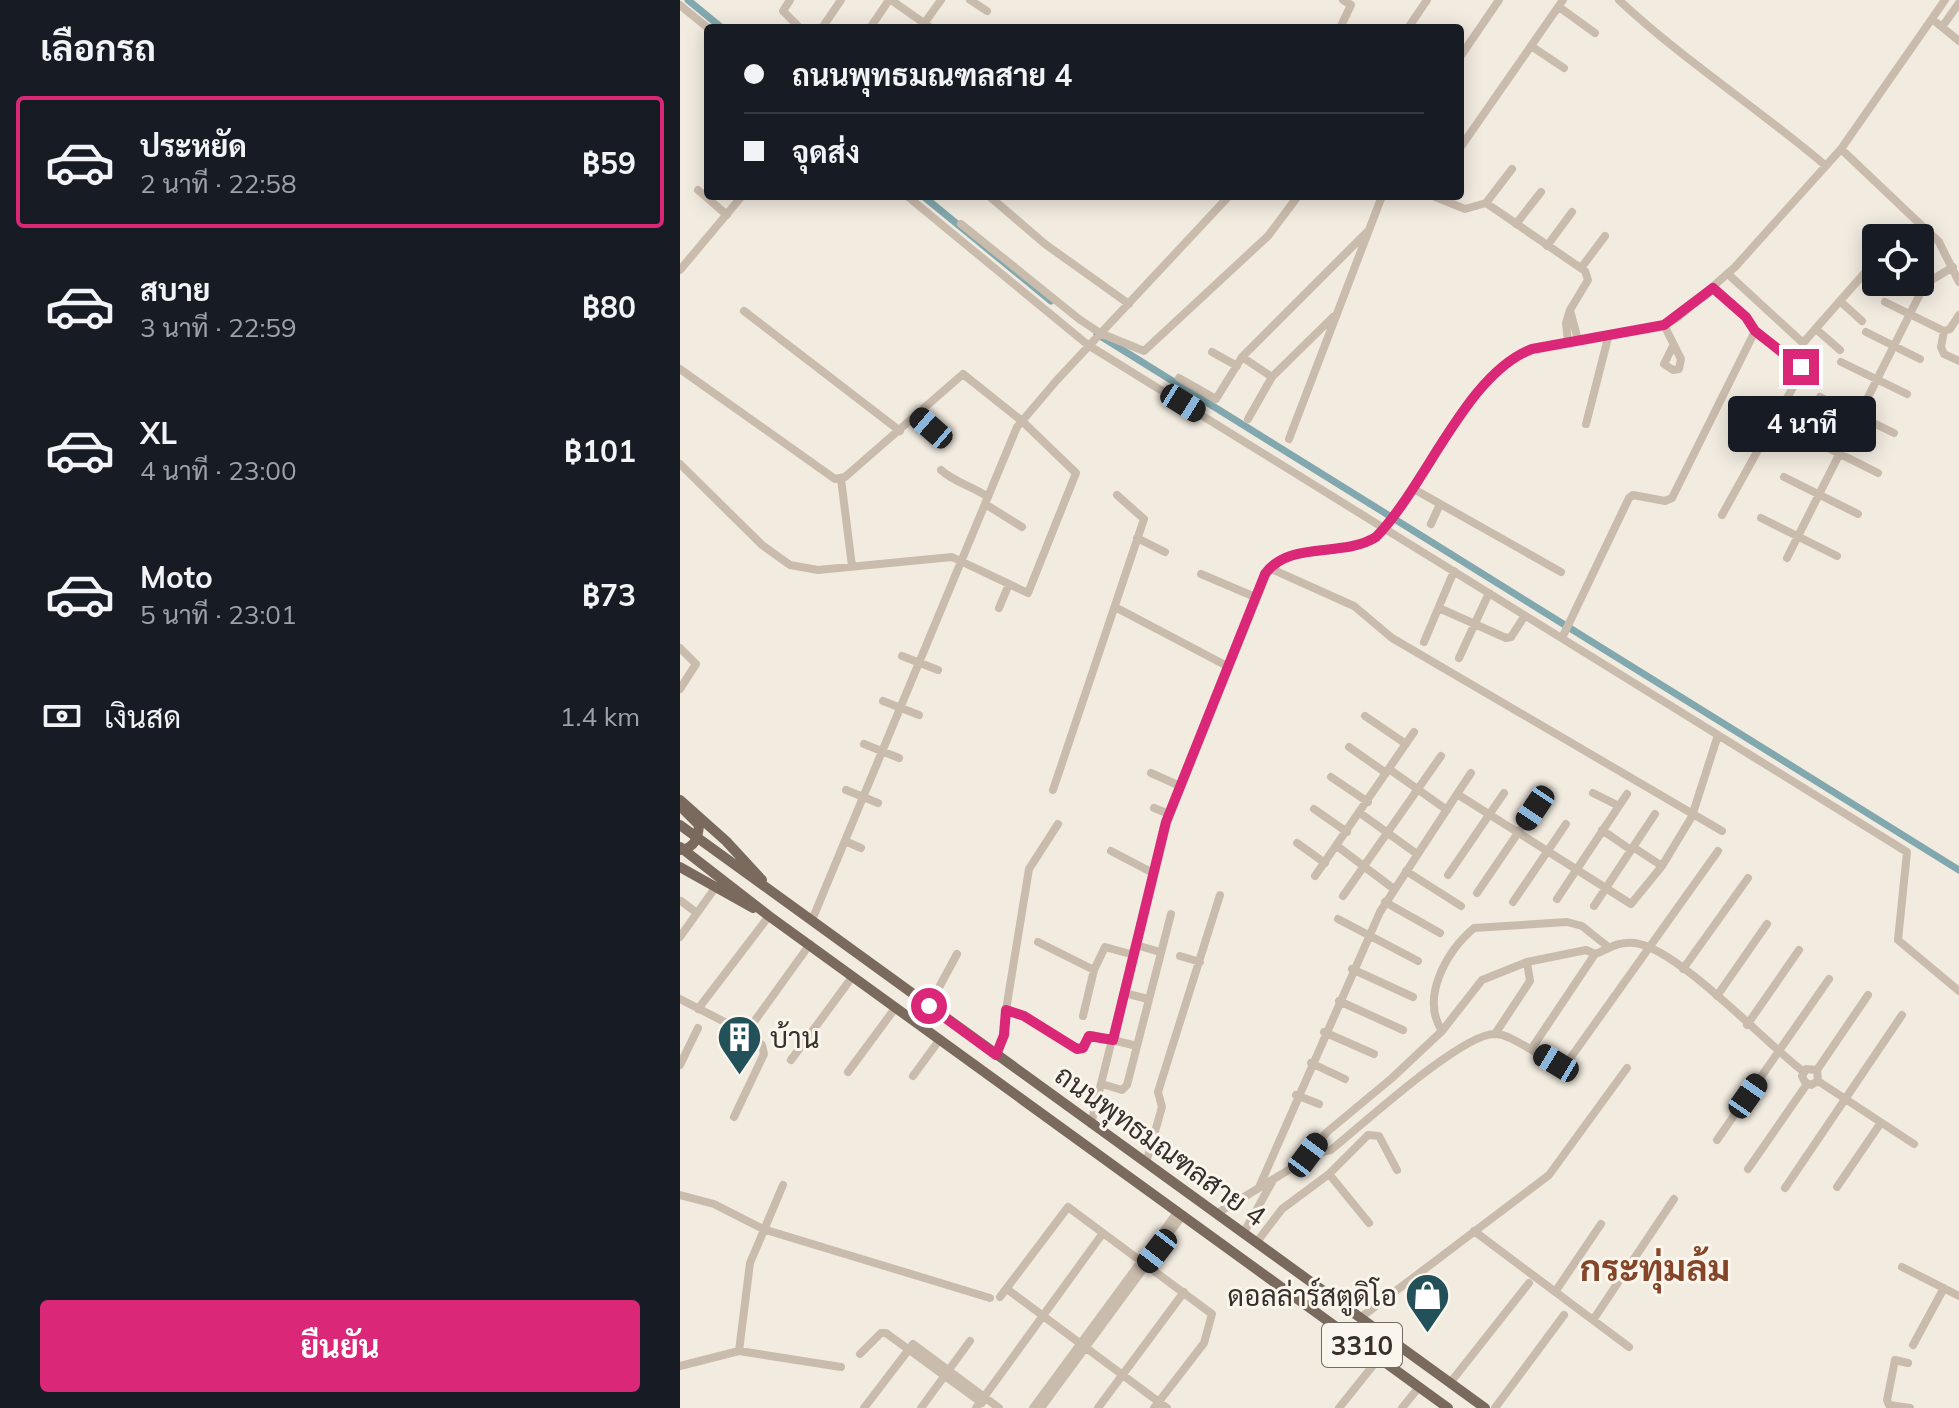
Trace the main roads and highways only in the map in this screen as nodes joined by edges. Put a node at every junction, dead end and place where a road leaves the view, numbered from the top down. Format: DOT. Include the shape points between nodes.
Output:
graph roads {
  1 [pos="680,800"];
  2 [pos="680,806"];
  3 [pos="680,825"];
  4 [pos="680,849"];
  5 [pos="680,867"];
  6 [pos="771,890"];
  7 [pos="767,915"];
  8 [pos="1266,1250"];
  9 [pos="1272,1280"];
  10 [pos="1448,1408"];
  11 [pos="1485,1408"];
  1 -- 6 [label="main road, ถนนพุทธมณฑลสาย 4"];
  2 -- 4 [label="main road, bridge" via="699,825 696,841 689,849"];
  3 -- 6 [label="main road, ถนนพุทธมณฑลสาย 4"];
  4 -- 7 [label="main road, ถนนพุทธมณฑลสาย 4"];
  5 -- 7 [label="main road, ถนนพุทธมณฑลสาย 4"];
  6 -- 8 [label="main road, ถนนพุทธมณฑลสาย 4"];
  7 -- 9 [label="main road, ถนนพุทธมณฑลสาย 4"];
  8 -- 9 [label="main road"];
  8 -- 11 [label="main road, ถนนพุทธมณฑลสาย 4 / 3310"];
  9 -- 10 [label="main road, ถนนพุทธมณฑลสาย 4 / 3310"];
}
